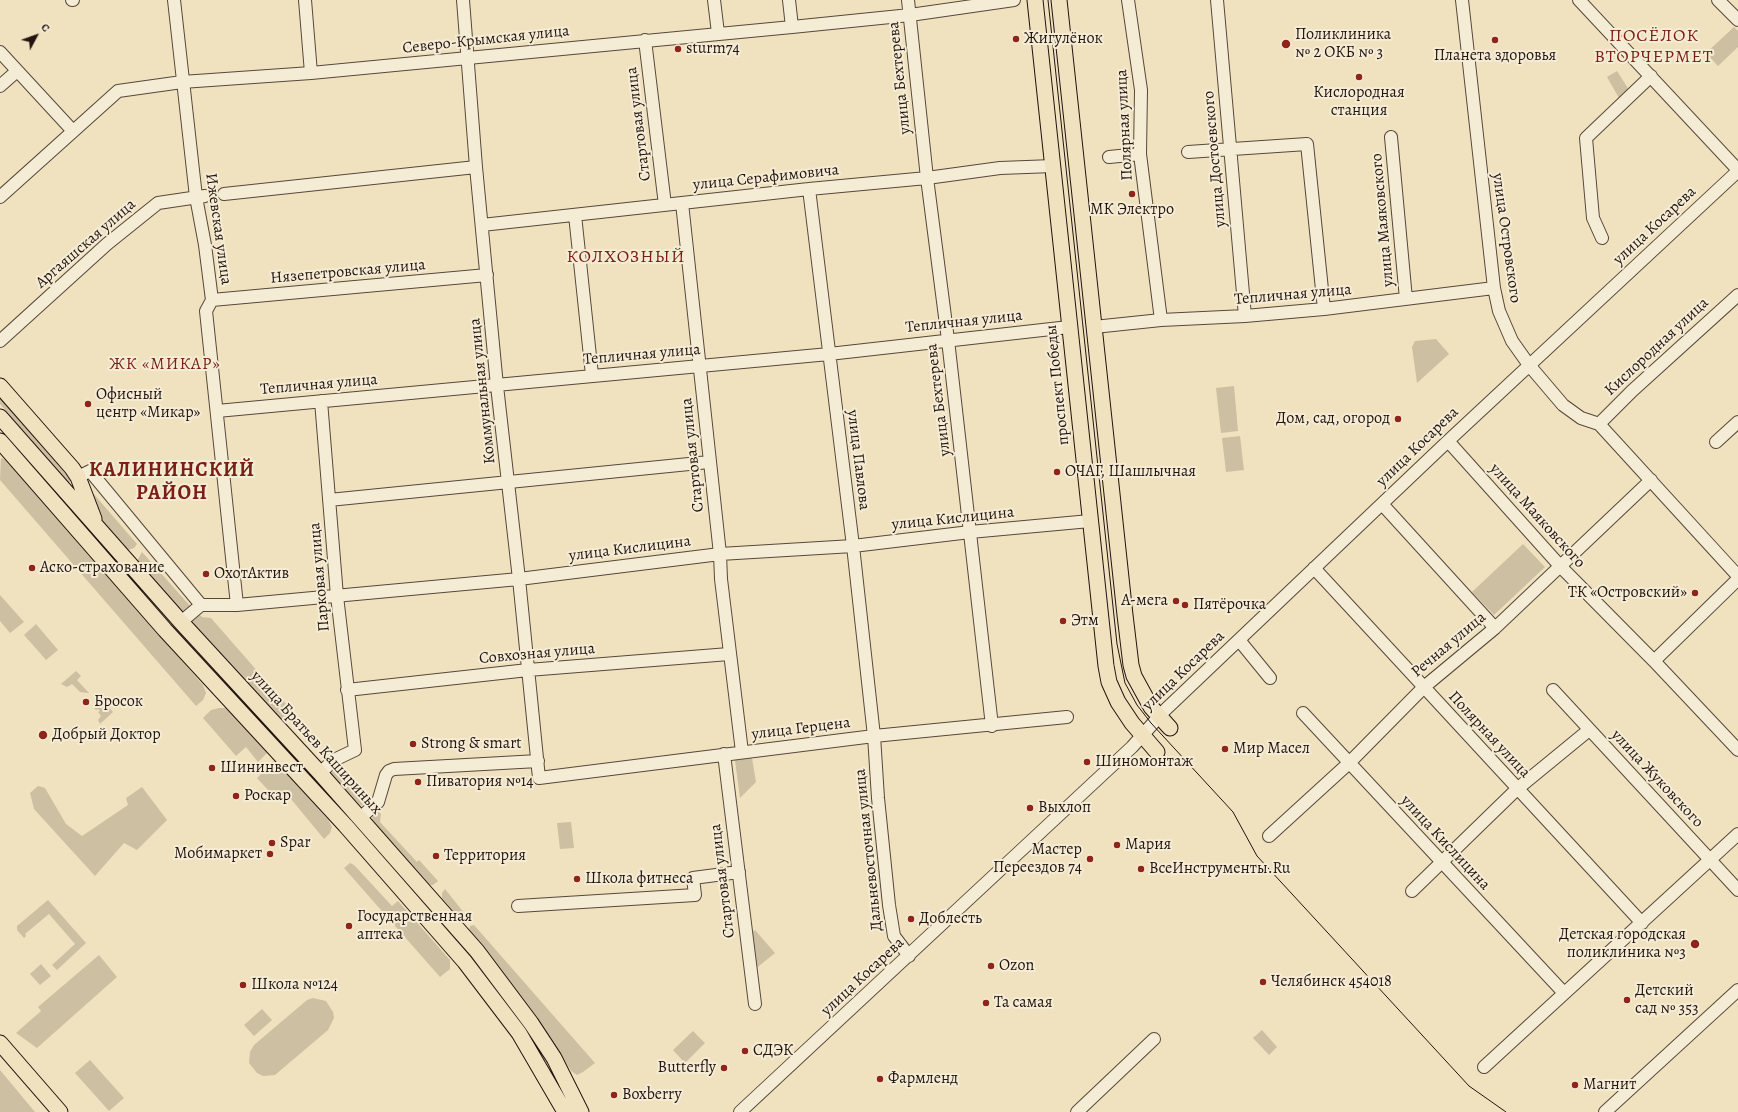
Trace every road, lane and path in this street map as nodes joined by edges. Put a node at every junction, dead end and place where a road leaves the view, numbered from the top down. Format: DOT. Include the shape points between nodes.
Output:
graph roads {
  1 [pos="174,0"];
  2 [pos="305,0"];
  3 [pos="463,0"];
  4 [pos="714,0"];
  5 [pos="789,0"];
  6 [pos="908,0"];
  7 [pos="1014,0"];
  8 [pos="1035,0"];
  9 [pos="1059,0"];
  10 [pos="1128,0"];
  11 [pos="1217,0"];
  12 [pos="1462,0"];
  13 [pos="1580,0"];
  14 [pos="1718,0"];
  15 [pos="910,15"];
  16 [pos="1738,20"];
  17 [pos="792,27"];
  18 [pos="718,33"];
  19 [pos="645,40"];
  20 [pos="0,52"];
  21 [pos="468,58"];
  22 [pos="17,71"];
  23 [pos="312,73"];
  24 [pos="1651,76"];
  25 [pos="182,82"];
  26 [pos="0,86"];
  27 [pos="72,130"];
  28 [pos="1391,137"];
  29 [pos="1229,149"];
  30 [pos="1188,152"];
  31 [pos="1140,154"];
  32 [pos="1109,157"];
  33 [pos="1053,166"];
  34 [pos="476,167"];
  35 [pos="1738,170"];
  36 [pos="927,178"];
  37 [pos="809,189"];
  38 [pos="224,194"];
  39 [pos="200,196"];
  40 [pos="0,197"];
  41 [pos="682,203"];
  42 [pos="665,205"];
  43 [pos="575,215"];
  44 [pos="482,225"];
  45 [pos="1602,238"];
  46 [pos="487,275"];
  47 [pos="1494,288"];
  48 [pos="1738,295"];
  49 [pos="212,300"];
  50 [pos="1406,300"];
  51 [pos="1324,309"];
  52 [pos="1245,316"];
  53 [pos="1161,320"];
  54 [pos="1070,327"];
  55 [pos="1094,327"];
  56 [pos="948,340"];
  57 [pos="0,341"];
  58 [pos="829,354"];
  59 [pos="1529,365"];
  60 [pos="700,366"];
  61 [pos="592,375"];
  62 [pos="0,386"];
  63 [pos="497,386"];
  64 [pos="321,401"];
  65 [pos="217,411"];
  66 [pos="0,417"];
  67 [pos="1738,422"];
  68 [pos="1599,424"];
  69 [pos="1448,440"];
  70 [pos="0,441"];
  71 [pos="1716,442"];
  72 [pos="709,462"];
  73 [pos="75,472"];
  74 [pos="1650,480"];
  75 [pos="509,482"];
  76 [pos="329,500"];
  77 [pos="1382,504"];
  78 [pos="1090,521"];
  79 [pos="97,528"];
  80 [pos="970,532"];
  81 [pos="853,546"];
  82 [pos="720,554"];
  83 [pos="1561,567"];
  84 [pos="1735,567"];
  85 [pos="1314,568"];
  86 [pos="519,579"];
  87 [pos="1738,579"];
  88 [pos="337,596"];
  89 [pos="201,605"];
  90 [pos="238,605"];
  91 [pos="181,622"];
  92 [pos="1495,628"];
  93 [pos="1239,640"];
  94 [pos="730,654"];
  95 [pos="1654,661"];
  96 [pos="528,670"];
  97 [pos="1270,678"];
  98 [pos="1424,687"];
  99 [pos="347,690"];
  100 [pos="1553,690"];
  101 [pos="1303,713"];
  102 [pos="1158,716"];
  103 [pos="1066,717"];
  104 [pos="992,726"];
  105 [pos="1170,728"];
  106 [pos="1589,730"];
  107 [pos="1142,735"];
  108 [pos="874,736"];
  109 [pos="1738,750"];
  110 [pos="742,752"];
  111 [pos="1157,752"];
  112 [pos="724,754"];
  113 [pos="538,761"];
  114 [pos="1349,763"];
  115 [pos="320,773"];
  116 [pos="539,778"];
  117 [pos="1517,789"];
  118 [pos="360,818"];
  119 [pos="1738,834"];
  120 [pos="1269,836"];
  121 [pos="1711,860"];
  122 [pos="1441,863"];
  123 [pos="739,872"];
  124 [pos="1738,890"];
  125 [pos="1412,891"];
  126 [pos="518,906"];
  127 [pos="1642,922"];
  128 [pos="908,956"];
  129 [pos="1738,990"];
  130 [pos="1564,993"];
  131 [pos="755,1004"];
  132 [pos="1154,1039"];
  133 [pos="0,1043"];
  134 [pos="1484,1067"];
  135 [pos="60,1112"];
  136 [pos="565,1112"];
  137 [pos="581,1112"];
  138 [pos="740,1112"];
  139 [pos="1077,1112"];
  140 [pos="1605,1112"];
  1 -- 25 [label="street, Ижевская улица"];
  2 -- 23 [label="street"];
  3 -- 21 [label="street, Коммунальная улица"];
  4 -- 18 [label="street"];
  5 -- 17 [label="street"];
  6 -- 15 [label="street, улица Бехтерева"];
  7 -- 15 [label="street, Северо-Крымская улица"];
  8 -- 33 [label="main road, проспект Победы"];
  9 -- 55 [label="main road"];
  10 -- 31 [label="street, Полярная улица" via="1141,90"];
  11 -- 29 [label="street, улица Достоевского" via="1224,62"];
  12 -- 47 [label="street, улица Островского"];
  13 -- 24 [label="street"];
  14 -- 16 [label="street"];
  15 -- 17 [label="street, Северо-Крымская улица"];
  15 -- 36 [label="street, улица Бехтерева"];
  17 -- 18 [label="street, Северо-Крымская улица"];
  18 -- 19 [label="street, Северо-Крымская улица"];
  19 -- 21 [label="street, Северо-Крымская улица"];
  19 -- 42 [label="street, Стартовая улица"];
  20 -- 22 [label="street"];
  21 -- 23 [label="street, Северо-Крымская улица"];
  21 -- 34 [label="street, Коммунальная улица"];
  22 -- 26 [label="street"];
  22 -- 27 [label="street"];
  23 -- 25 [label="street, Северо-Крымская улица"];
  24 -- 35 [label="street"];
  24 -- 45 [label="street" via="1586,138 1593,218"];
  25 -- 27 [label="street, Северо-Крымская улица" via="118,91"];
  25 -- 39 [label="street, Ижевская улица"];
  27 -- 40 [label="street, Северо-Крымская улица"];
  28 -- 50 [label="street, улица Маяковского"];
  29 -- 30 [label="street"];
  29 -- 51 [label="street" via="1307,144"];
  29 -- 52 [label="street, улица Достоевского"];
  31 -- 32 [label="street"];
  31 -- 53 [label="street, Полярная улица"];
  33 -- 36 [label="street, улица Серафимовича" via="1000,168"];
  33 -- 54 [label="main road, проспект Победы"];
  34 -- 38 [label="street"];
  34 -- 44 [label="street, Коммунальная улица"];
  35 -- 59 [label="street, улица Косарева"];
  36 -- 37 [label="street, улица Серафимовича"];
  36 -- 56 [label="street, улица Бехтерева"];
  37 -- 41 [label="street, улица Серафимовича"];
  37 -- 58 [label="street, улица Павлова"];
  39 -- 49 [label="street, Ижевская улица"];
  39 -- 57 [label="street, Аргаяшская улица" via="158,203 107,244"];
  41 -- 42 [label="street, улица Серафимовича"];
  41 -- 60 [label="street, Стартовая улица"];
  42 -- 43 [label="street, улица Серафимовича"];
  43 -- 44 [label="street, улица Серафимовича"];
  43 -- 61 [label="street"];
  44 -- 46 [label="street, Коммунальная улица"];
  46 -- 49 [label="street, Нязепетровская улица"];
  46 -- 63 [label="street, Коммунальная улица"];
  47 -- 50 [label="street, Тепличная улица"];
  47 -- 59 [label="street, улица Островского" via="1499,311 1512,342"];
  48 -- 68 [label="street, Кислородная улица"];
  49 -- 65 [label="street, Ижевская улица" via="206,311"];
  50 -- 51 [label="street, Тепличная улица"];
  51 -- 52 [label="street, Тепличная улица"];
  52 -- 53 [label="street, Тепличная улица"];
  53 -- 55 [label="street, Тепличная улица"];
  54 -- 56 [label="street, Тепличная улица"];
  54 -- 78 [label="main road, проспект Победы"];
  55 -- 102 [label="main road" via="1131,665 1139,686"];
  56 -- 58 [label="street, Тепличная улица"];
  56 -- 80 [label="street, улица Бехтерева"];
  58 -- 60 [label="street, Тепличная улица"];
  58 -- 81 [label="street, улица Павлова"];
  59 -- 68 [label="street, улица Островского" via="1563,405 1581,418"];
  59 -- 69 [label="street, улица Косарева"];
  60 -- 61 [label="street, Тепличная улица"];
  60 -- 72 [label="street, Стартовая улица"];
  61 -- 63 [label="street, Тепличная улица"];
  62 -- 73 [label="main road"];
  63 -- 64 [label="street, Тепличная улица"];
  63 -- 75 [label="street, Коммунальная улица"];
  64 -- 65 [label="street, Тепличная улица"];
  64 -- 76 [label="street, Парковая улица"];
  65 -- 90 [label="street, Ижевская улица"];
  66 -- 79 [label="main road, улица Братьев Кашириных"];
  67 -- 71 [label="street"];
  68 -- 74 [label="street, улица Островского"];
  69 -- 77 [label="street, улица Косарева"];
  69 -- 83 [label="street, улица Маяковского"];
  70 -- 136 [label="main road, улица Братьев Кашириных" via="165,630 340,820 465,962 518,1033"];
  72 -- 75 [label="street"];
  72 -- 82 [label="street, Стартовая улица"];
  73 -- 79 [label="main road"];
  73 -- 89 [label="street" via="90,471"];
  74 -- 83 [label="street, Речная улица"];
  74 -- 84 [label="street, улица Островского"];
  75 -- 76 [label="street"];
  75 -- 86 [label="street, Коммунальная улица"];
  76 -- 88 [label="street, Парковая улица"];
  77 -- 85 [label="street, улица Косарева"];
  77 -- 92 [label="street"];
  78 -- 80 [label="street, улица Кислицина"];
  78 -- 107 [label="main road, проспект Победы" via="1102,638 1110,682 1121,707"];
  79 -- 91 [label="main road, улица Братьев Кашириных"];
  80 -- 81 [label="street, улица Кислицина"];
  80 -- 104 [label="street, улица Бехтерева"];
  81 -- 82 [label="street, улица Кислицина"];
  81 -- 108 [label="street, улица Павлова"];
  82 -- 86 [label="street, улица Кислицина"];
  82 -- 94 [label="street, Стартовая улица"];
  83 -- 92 [label="street, Речная улица"];
  83 -- 95 [label="street, улица Маяковского"];
  85 -- 93 [label="street, улица Косарева"];
  85 -- 98 [label="street, Полярная улица"];
  86 -- 88 [label="street, улица Кислицина"];
  86 -- 96 [label="street, Коммунальная улица"];
  87 -- 95 [label="street"];
  88 -- 90 [label="street, улица Кислицина"];
  88 -- 99 [label="street, Парковая улица"];
  89 -- 90 [label="street, улица Кислицина"];
  89 -- 91 [label="street"];
  91 -- 115 [label="main road, улица Братьев Кашириных"];
  92 -- 98 [label="street, Речная улица"];
  93 -- 97 [label="street"];
  93 -- 102 [label="street, улица Косарева"];
  94 -- 96 [label="street, Совхозная улица"];
  94 -- 110 [label="street, Стартовая улица"];
  95 -- 109 [label="street, улица Маяковского"];
  96 -- 99 [label="street, Совхозная улица"];
  96 -- 113 [label="street, Коммунальная улица"];
  98 -- 114 [label="street, Речная улица"];
  98 -- 117 [label="street, Полярная улица"];
  99 -- 115 [label="street, Парковая улица" via="355,750 334,760"];
  100 -- 106 [label="street, улица Жуковского"];
  101 -- 114 [label="street, улица Кислицина"];
  102 -- 105 [label="main road"];
  102 -- 107 [label="street, улица Косарева"];
  103 -- 104 [label="street, улица Герцена"];
  104 -- 108 [label="street, улица Герцена"];
  106 -- 117 [label="street"];
  106 -- 121 [label="street, улица Жуковского"];
  107 -- 111 [label="main road, проспект Победы"];
  107 -- 128 [label="street, улица Косарева"];
  108 -- 110 [label="street, улица Герцена"];
  108 -- 128 [label="street, Дальневосточная улица" via="889,905 894,936"];
  110 -- 112 [label="street, улица Герцена"];
  112 -- 116 [label="street, улица Герцена"];
  112 -- 123 [label="street, Стартовая улица"];
  113 -- 116 [label="street, Коммунальная улица"];
  113 -- 118 [label="street" via="394,768 386,775 378,802"];
  114 -- 120 [label="street, Речная улица"];
  114 -- 122 [label="street, улица Кислицина"];
  115 -- 118 [label="main road, улица Братьев Кашириных"];
  117 -- 122 [label="street"];
  117 -- 127 [label="street, Полярная улица"];
  118 -- 137 [label="main road, улица Братьев Кашириных" via="477,951 508,991 554,1058"];
  119 -- 121 [label="street"];
  121 -- 124 [label="street, улица Жуковского"];
  121 -- 127 [label="street"];
  122 -- 125 [label="street"];
  122 -- 130 [label="street, улица Кислицина"];
  123 -- 126 [label="street" via="693,878 695,895"];
  123 -- 131 [label="street, Стартовая улица"];
  127 -- 130 [label="street"];
  128 -- 138 [label="street, улица Косарева"];
  129 -- 140 [label="street"];
  130 -- 134 [label="street"];
  132 -- 139 [label="street"];
  133 -- 135 [label="main road"];
}
